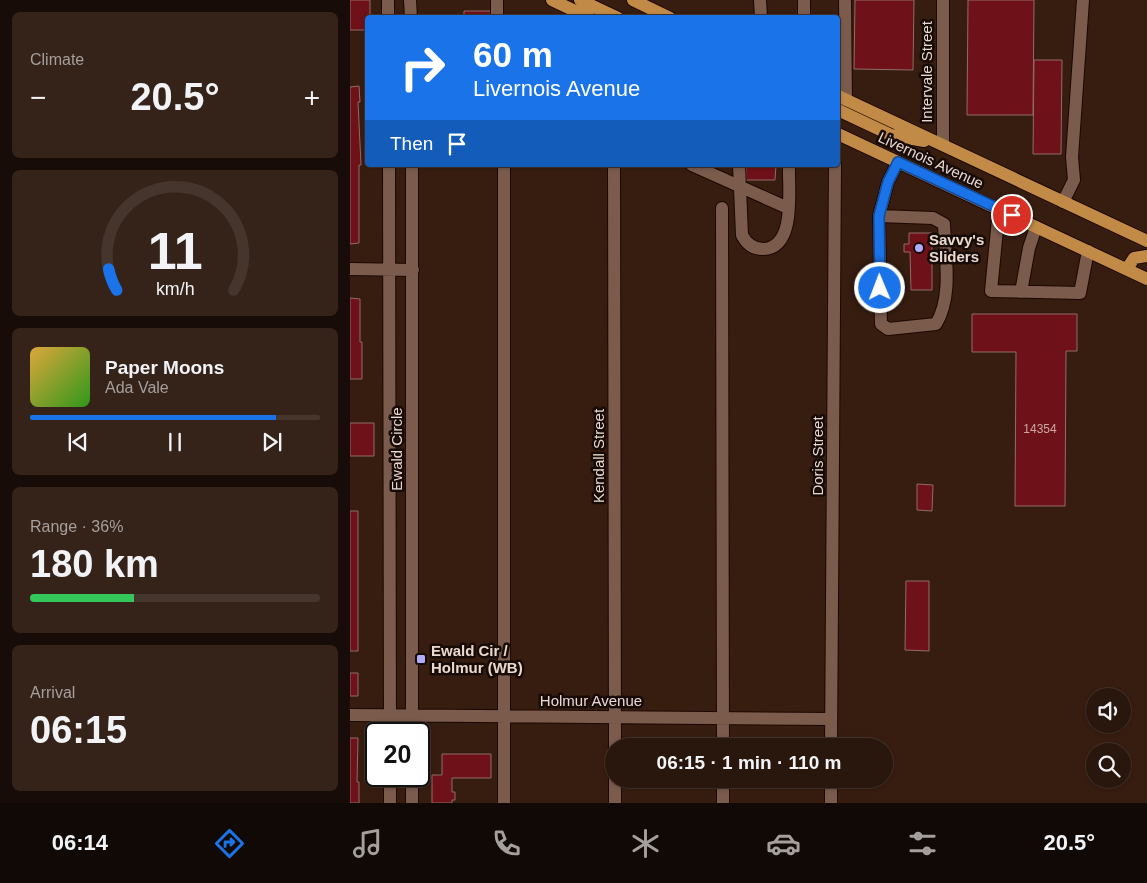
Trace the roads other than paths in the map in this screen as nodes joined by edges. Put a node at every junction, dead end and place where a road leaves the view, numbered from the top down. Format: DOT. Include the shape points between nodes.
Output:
graph roads {
  1 [pos="388,0"];
  2 [pos="410,0"];
  3 [pos="501,0"];
  4 [pos="552,0"];
  5 [pos="580,0"];
  6 [pos="760,0"];
  7 [pos="804,0"];
  8 [pos="845,0"];
  9 [pos="943,0"];
  10 [pos="1083,0"];
  11 [pos="639,1"];
  12 [pos="388,15"];
  13 [pos="411,15"];
  14 [pos="498,15"];
  15 [pos="504,15"];
  16 [pos="584,15"];
  17 [pos="612,15"];
  18 [pos="665,15"];
  19 [pos="760,15"];
  20 [pos="804,15"];
  21 [pos="842,98"];
  22 [pos="840,111"];
  23 [pos="840,135"];
  24 [pos="943,145"];
  25 [pos="898,162"];
  26 [pos="389,167"];
  27 [pos="412,167"];
  28 [pos="504,167"];
  29 [pos="614,167"];
  30 [pos="696,167"];
  31 [pos="739,167"];
  32 [pos="788,167"];
  33 [pos="835,167"];
  34 [pos="740,188"];
  35 [pos="1063,202"];
  36 [pos="722,208"];
  37 [pos="788,208"];
  38 [pos="999,209"];
  39 [pos="879,216"];
  40 [pos="1036,227"];
  41 [pos="1147,240"];
  42 [pos="1088,251"];
  43 [pos="1147,256"];
  44 [pos="350,269"];
  45 [pos="389,269"];
  46 [pos="1127,269"];
  47 [pos="413,270"];
  48 [pos="1147,279"];
  49 [pos="1021,292"];
  50 [pos="350,715"];
  51 [pos="390,715"];
  52 [pos="412,715"];
  53 [pos="505,716"];
  54 [pos="616,717"];
  55 [pos="723,718"];
  56 [pos="831,719"];
  57 [pos="390,722"];
  58 [pos="412,722"];
  59 [pos="616,738"];
  60 [pos="723,738"];
  61 [pos="831,738"];
  62 [pos="390,787"];
  63 [pos="412,787"];
  64 [pos="616,788"];
  65 [pos="723,788"];
  66 [pos="831,788"];
  67 [pos="390,803"];
  68 [pos="412,803"];
  69 [pos="504,803"];
  70 [pos="616,803"];
  71 [pos="723,803"];
  72 [pos="831,803"];
  1 -- 12 [label="street"];
  2 -- 13 [label="street"];
  3 -- 14 [label="street"];
  3 -- 15 [label="street"];
  4 -- 16 [label="main road"];
  5 -- 17 [label="main road"];
  6 -- 19 [label="street"];
  7 -- 20 [label="street"];
  8 -- 21 [label="street"];
  9 -- 24 [label="street, Intervale Street"];
  10 -- 35 [label="street" via="1072,157 1074,180"];
  11 -- 18 [label="main road"];
  21 -- 24 [label="main road, Livernois Avenue"];
  22 -- 24 [label="main road" via="891,135"];
  23 -- 25 [label="main road, Livernois Avenue"];
  24 -- 35 [label="main road, Livernois Avenue"];
  25 -- 38 [label="main road, Livernois Avenue"];
  25 -- 39 [label="street" via="888,182"];
  26 -- 45 [label="street, Ewald Circle"];
  27 -- 47 [label="street, Ewald Circle"];
  28 -- 53 [label="street"];
  29 -- 54 [label="street, Kendall Street"];
  30 -- 34 [label="street"];
  31 -- 34 [label="street"];
  32 -- 37 [label="street"];
  33 -- 56 [label="street, Doris Street"];
  34 -- 37 [label="street"];
  34 -- 37 [label="street" via="742,235 755,248 764,249 780,242 785,233"];
  35 -- 41 [label="main road, Livernois Avenue"];
  36 -- 55 [label="street"];
  38 -- 40 [label="main road, Livernois Avenue"];
  38 -- 49 [label="street" via="991,291"];
  39 -- 39 [label="street" via="881,324 888,329 936,324 946,299 944,224 933,218"];
  40 -- 42 [label="main road, Livernois Avenue"];
  40 -- 49 [label="street"];
  42 -- 46 [label="main road, Livernois Avenue"];
  42 -- 49 [label="street" via="1080,293"];
  43 -- 46 [label="main road" via="1134,258"];
  44 -- 45 [label="street"];
  45 -- 47 [label="street"];
  45 -- 51 [label="street, Ewald Circle"];
  46 -- 48 [label="main road, Livernois Avenue"];
  47 -- 52 [label="street, Ewald Circle"];
  50 -- 51 [label="street, Holmur Avenue"];
  51 -- 52 [label="street, Holmur Avenue"];
  51 -- 57 [label="street, Ewald Circle"];
  52 -- 53 [label="street, Holmur Avenue"];
  52 -- 58 [label="street, Ewald Circle"];
  53 -- 54 [label="street, Holmur Avenue"];
  53 -- 69 [label="street"];
  54 -- 55 [label="street, Holmur Avenue"];
  54 -- 59 [label="street, Kendall Street"];
  55 -- 56 [label="street, Holmur Avenue"];
  55 -- 60 [label="street"];
  56 -- 61 [label="street, Doris Street"];
  62 -- 67 [label="street"];
  63 -- 68 [label="street"];
  64 -- 70 [label="street"];
  65 -- 71 [label="street"];
  66 -- 72 [label="street"];
}
